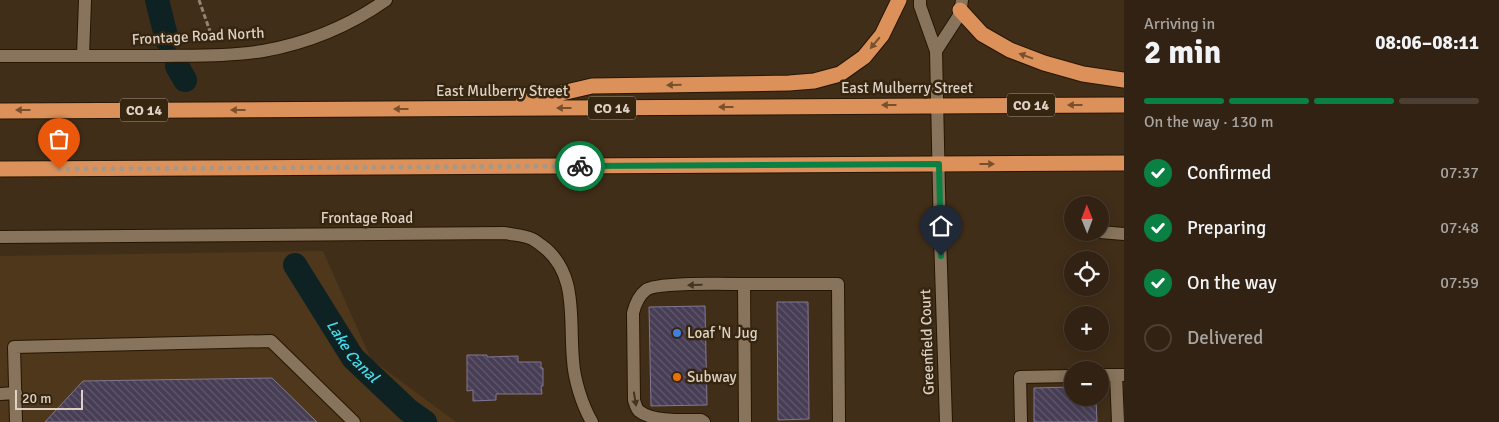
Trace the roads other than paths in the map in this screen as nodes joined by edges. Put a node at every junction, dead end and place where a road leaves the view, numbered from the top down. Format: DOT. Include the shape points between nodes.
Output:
graph roads {
  1 [pos="85,0"];
  2 [pos="386,0"];
  3 [pos="899,0"];
  4 [pos="920,0"];
  5 [pos="961,5"];
  6 [pos="936,51"];
  7 [pos="0,56"];
  8 [pos="83,56"];
  9 [pos="1124,80"];
  10 [pos="1124,104"];
  11 [pos="938,105"];
  12 [pos="496,108"];
  13 [pos="0,110"];
  14 [pos="1124,163"];
  15 [pos="939,164"];
  16 [pos="0,169"];
  17 [pos="1109,233"];
  18 [pos="1124,234"];
  19 [pos="0,237"];
  20 [pos="744,284"];
  21 [pos="1120,375"];
  22 [pos="1064,376"];
  23 [pos="16,393"];
  24 [pos="0,394"];
  25 [pos="16,422"];
  26 [pos="354,422"];
  27 [pos="592,422"];
  28 [pos="704,422"];
  29 [pos="744,422"];
  30 [pos="839,422"];
  31 [pos="946,422"];
  32 [pos="1021,422"];
  33 [pos="1118,422"];
  1 -- 8 [label="street"];
  2 -- 8 [label="street, Frontage Road North" via="346,24 304,41 262,51"];
  3 -- 12 [label="highway, one-way" via="882,35 864,57 840,74 788,83 592,86"];
  4 -- 6 [label="street, Greenfield Court"];
  5 -- 6 [label="street" via="960,14"];
  9 -- 5 [label="highway, one-way" via="1083,74 1010,50 982,34"];
  6 -- 11 [label="street, Greenfield Court"];
  7 -- 8 [label="street, Frontage Road North"];
  10 -- 11 [label="highway, East Mulberry Street / CO 14, one-way"];
  11 -- 12 [label="highway, East Mulberry Street / CO 14, one-way"];
  11 -- 15 [label="street, Greenfield Court"];
  12 -- 13 [label="highway, East Mulberry Street / CO 14, one-way"];
  15 -- 14 [label="highway, one-way"];
  15 -- 16 [label="highway"];
  15 -- 31 [label="street, Greenfield Court"];
  17 -- 18 [label="street"];
  19 -- 27 [label="street, Frontage Road" via="505,234 532,239 560,263 567,280 573,362 585,409"];
  20 -- 28 [label="street, one-way" via="664,285 647,289 637,301 633,313 634,400 638,410 660,421"];
  20 -- 29 [label="street"];
  20 -- 30 [label="street" via="838,284"];
  21 -- 33 [label="street"];
  22 -- 32 [label="street" via="1020,377"];
  23 -- 24 [label="street"];
  23 -- 25 [label="street"];
  23 -- 26 [label="street" via="14,347 271,341"];
}
